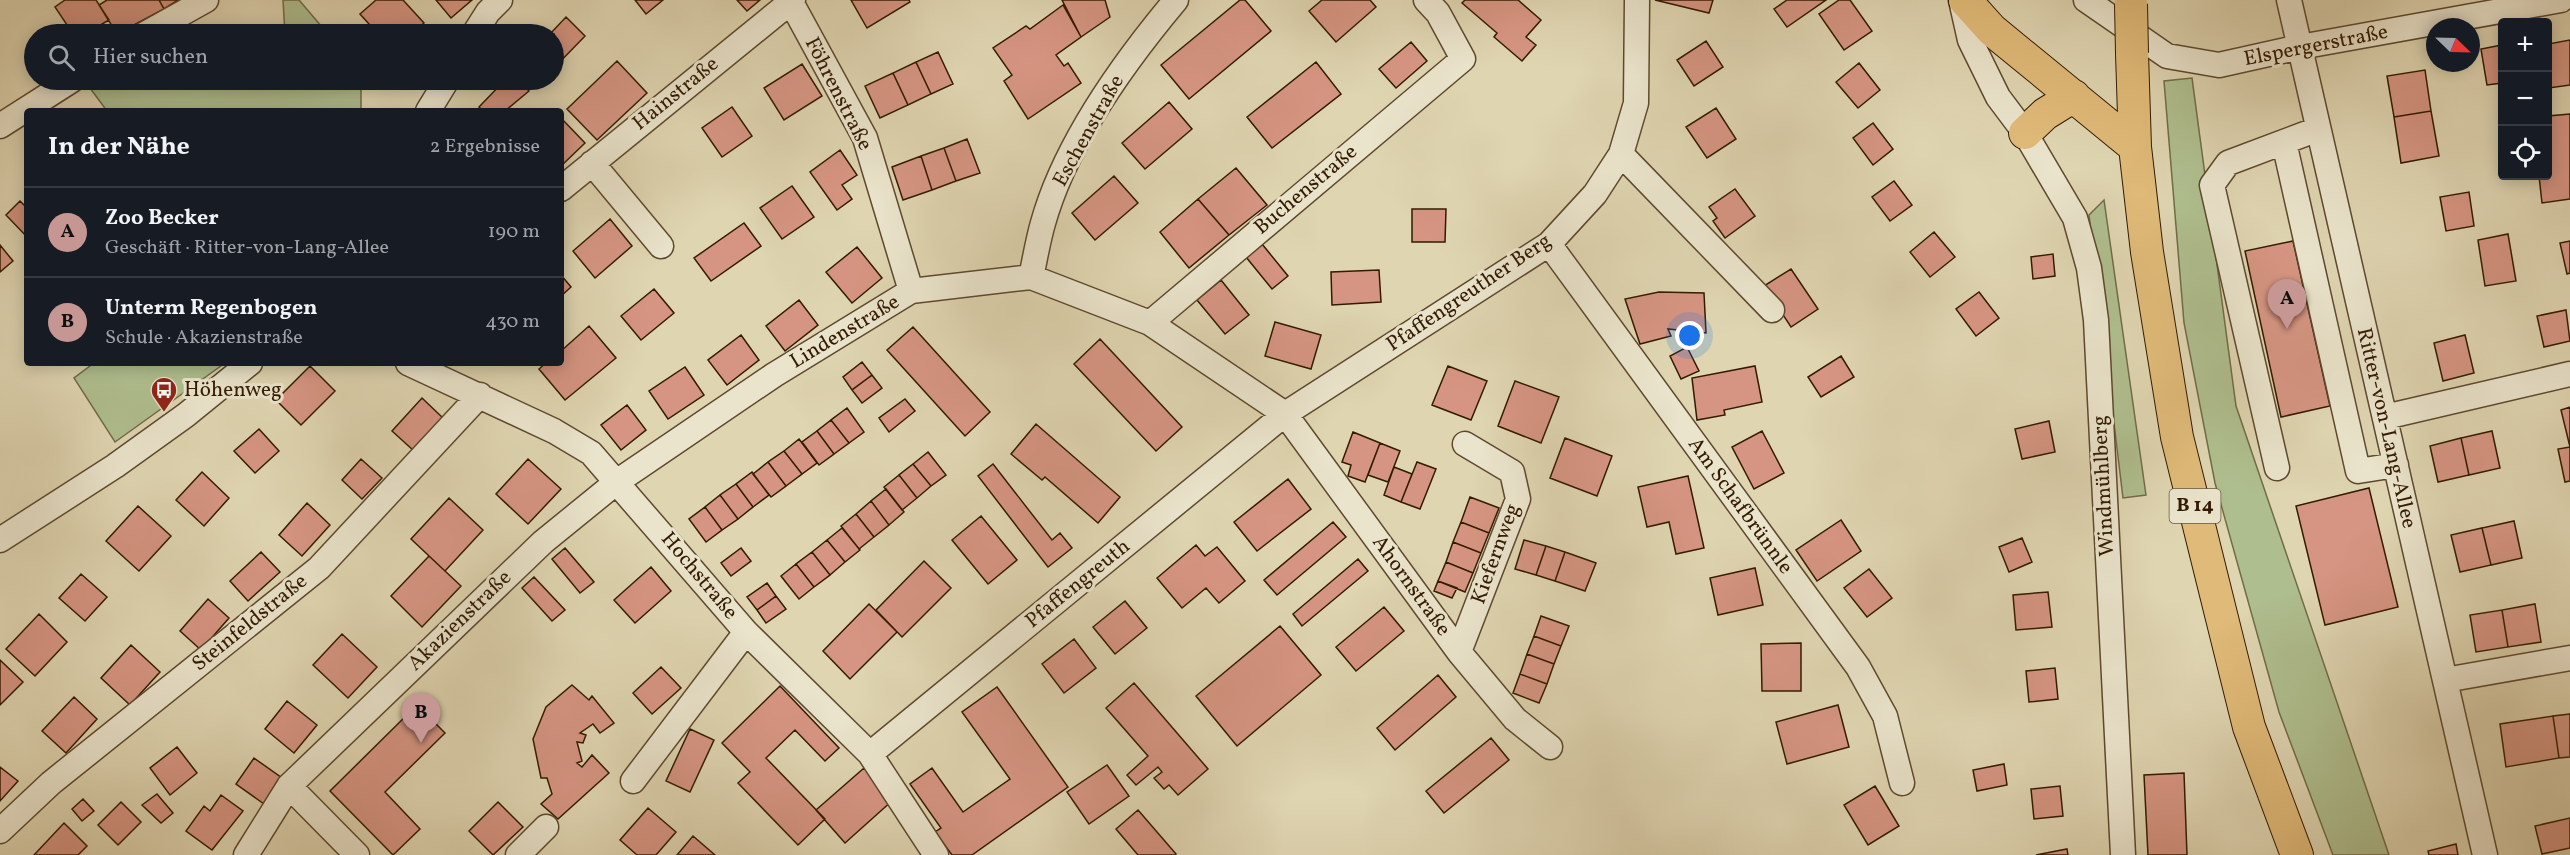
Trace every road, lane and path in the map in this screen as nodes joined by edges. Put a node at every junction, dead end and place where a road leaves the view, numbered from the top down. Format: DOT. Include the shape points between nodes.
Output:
graph roads {
  1 [pos="206,0"];
  2 [pos="501,0"];
  3 [pos="1176,0"];
  4 [pos="1426,0"];
  5 [pos="1637,0"];
  6 [pos="1960,0"];
  7 [pos="1965,0"];
  8 [pos="2086,0"];
  9 [pos="2289,0"];
  10 [pos="2561,0"];
  11 [pos="792,1"];
  12 [pos="2131,2"];
  13 [pos="163,24"];
  14 [pos="480,24"];
  15 [pos="2300,47"];
  16 [pos="56,90"];
  17 [pos="441,90"];
  18 [pos="2074,96"];
  19 [pos="28,108"];
  20 [pos="430,108"];
  21 [pos="24,111"];
  22 [pos="0,126"];
  23 [pos="2318,129"];
  24 [pos="2025,133"];
  25 [pos="2284,142"];
  26 [pos="2135,147"];
  27 [pos="1621,154"];
  28 [pos="592,163"];
  29 [pos="564,186"];
  30 [pos="2337,213"];
  31 [pos="2302,220"];
  32 [pos="1549,244"];
  33 [pos="661,246"];
  34 [pos="1031,277"];
  35 [pos="911,291"];
  36 [pos="1772,310"];
  37 [pos="1150,323"];
  38 [pos="246,366"];
  39 [pos="415,366"];
  40 [pos="2570,374"];
  41 [pos="480,395"];
  42 [pos="1285,414"];
  43 [pos="2385,417"];
  44 [pos="1465,444"];
  45 [pos="2396,465"];
  46 [pos="2277,468"];
  47 [pos="618,481"];
  48 [pos="0,540"];
  49 [pos="746,632"];
  50 [pos="1459,652"];
  51 [pos="2570,658"];
  52 [pos="2445,680"];
  53 [pos="1550,747"];
  54 [pos="870,754"];
  55 [pos="633,781"];
  56 [pos="1902,783"];
  57 [pos="289,786"];
  58 [pos="546,827"];
  59 [pos="0,831"];
  60 [pos="246,855"];
  61 [pos="357,855"];
  62 [pos="518,855"];
  63 [pos="936,855"];
  64 [pos="2123,855"];
  65 [pos="2297,855"];
  66 [pos="2485,855"];
  1 -- 13 [label="street"];
  2 -- 14 [label="street"];
  3 -- 34 [label="street, Eschenstraße" via="1140,43 1062,172 1043,222"];
  4 -- 37 [label="street, Buchenstraße" via="1438,13 1463,59"];
  5 -- 27 [label="street, Pfaffengreuther Berg" via="1636,103"];
  6 -- 24 [label="street, Windmühlberg" via="1970,40 1998,98"];
  7 -- 18 [label="main road" via="1992,30"];
  8 -- 15 [label="street, Elspergerstraße" via="2167,56 2219,65"];
  9 -- 15 [label="street, Ritter-von-Lang-Allee"];
  10 -- 15 [label="street, Elspergerstraße"];
  11 -- 28 [label="street, Hainstraße"];
  11 -- 35 [label="street, Föhrenstraße" via="865,138"];
  12 -- 26 [label="main road, B 14, bridge"];
  15 -- 23 [label="street, Ritter-von-Lang-Allee"];
  16 -- 19 [label="street"];
  17 -- 20 [label="street"];
  18 -- 24 [label="main road" via="2045,114"];
  18 -- 26 [label="main road"];
  21 -- 22 [label="street"];
  23 -- 25 [label="street"];
  23 -- 30 [label="street, Ritter-von-Lang-Allee"];
  24 -- 64 [label="street, Windmühlberg" via="2075,218 2095,309"];
  25 -- 31 [label="street"];
  25 -- 46 [label="street" via="2228,163 2212,185"];
  26 -- 65 [label="main road, B 14" via="2147,252 2178,436 2249,727"];
  27 -- 32 [label="street, Pfaffengreuther Berg" via="1595,194"];
  27 -- 36 [label="street"];
  28 -- 29 [label="street, Hainstraße"];
  28 -- 33 [label="street"];
  30 -- 31 [label="street"];
  30 -- 43 [label="street, Ritter-von-Lang-Allee"];
  31 -- 45 [label="street" via="2358,471"];
  32 -- 42 [label="street, Pfaffengreuther Berg"];
  32 -- 56 [label="street, Am Schafbrünnle" via="1858,667 1885,716"];
  34 -- 35 [label="street, Lindenstraße"];
  34 -- 37 [label="street, Lindenstraße"];
  35 -- 47 [label="street, Lindenstraße" via="774,375"];
  37 -- 42 [label="street, Lindenstraße"];
  38 -- 48 [label="street" via="178,422"];
  39 -- 41 [label="street, Hochstraße"];
  40 -- 43 [label="street"];
  41 -- 47 [label="street, Hochstraße" via="554,430 591,453"];
  41 -- 59 [label="street, Steinfeldstraße" via="319,568 51,783"];
  42 -- 50 [label="street, Ahornstraße"];
  42 -- 54 [label="street, Pfaffengreuth"];
  43 -- 45 [label="street, Ritter-von-Lang-Allee"];
  44 -- 50 [label="street, Kiefernweg" via="1512,472 1518,499"];
  45 -- 52 [label="street, Ritter-von-Lang-Allee"];
  47 -- 49 [label="street, Hochstraße"];
  47 -- 57 [label="street, Akazienstraße" via="543,542"];
  49 -- 54 [label="street, Hochstraße"];
  49 -- 55 [label="street"];
  50 -- 53 [label="street, Ahornstraße" via="1515,719"];
  51 -- 52 [label="street"];
  52 -- 66 [label="street, Ritter-von-Lang-Allee"];
  54 -- 63 [label="street, Hochstraße"];
  57 -- 60 [label="street, Akazienstraße"];
  57 -- 61 [label="street"];
  58 -- 62 [label="street"];
}
